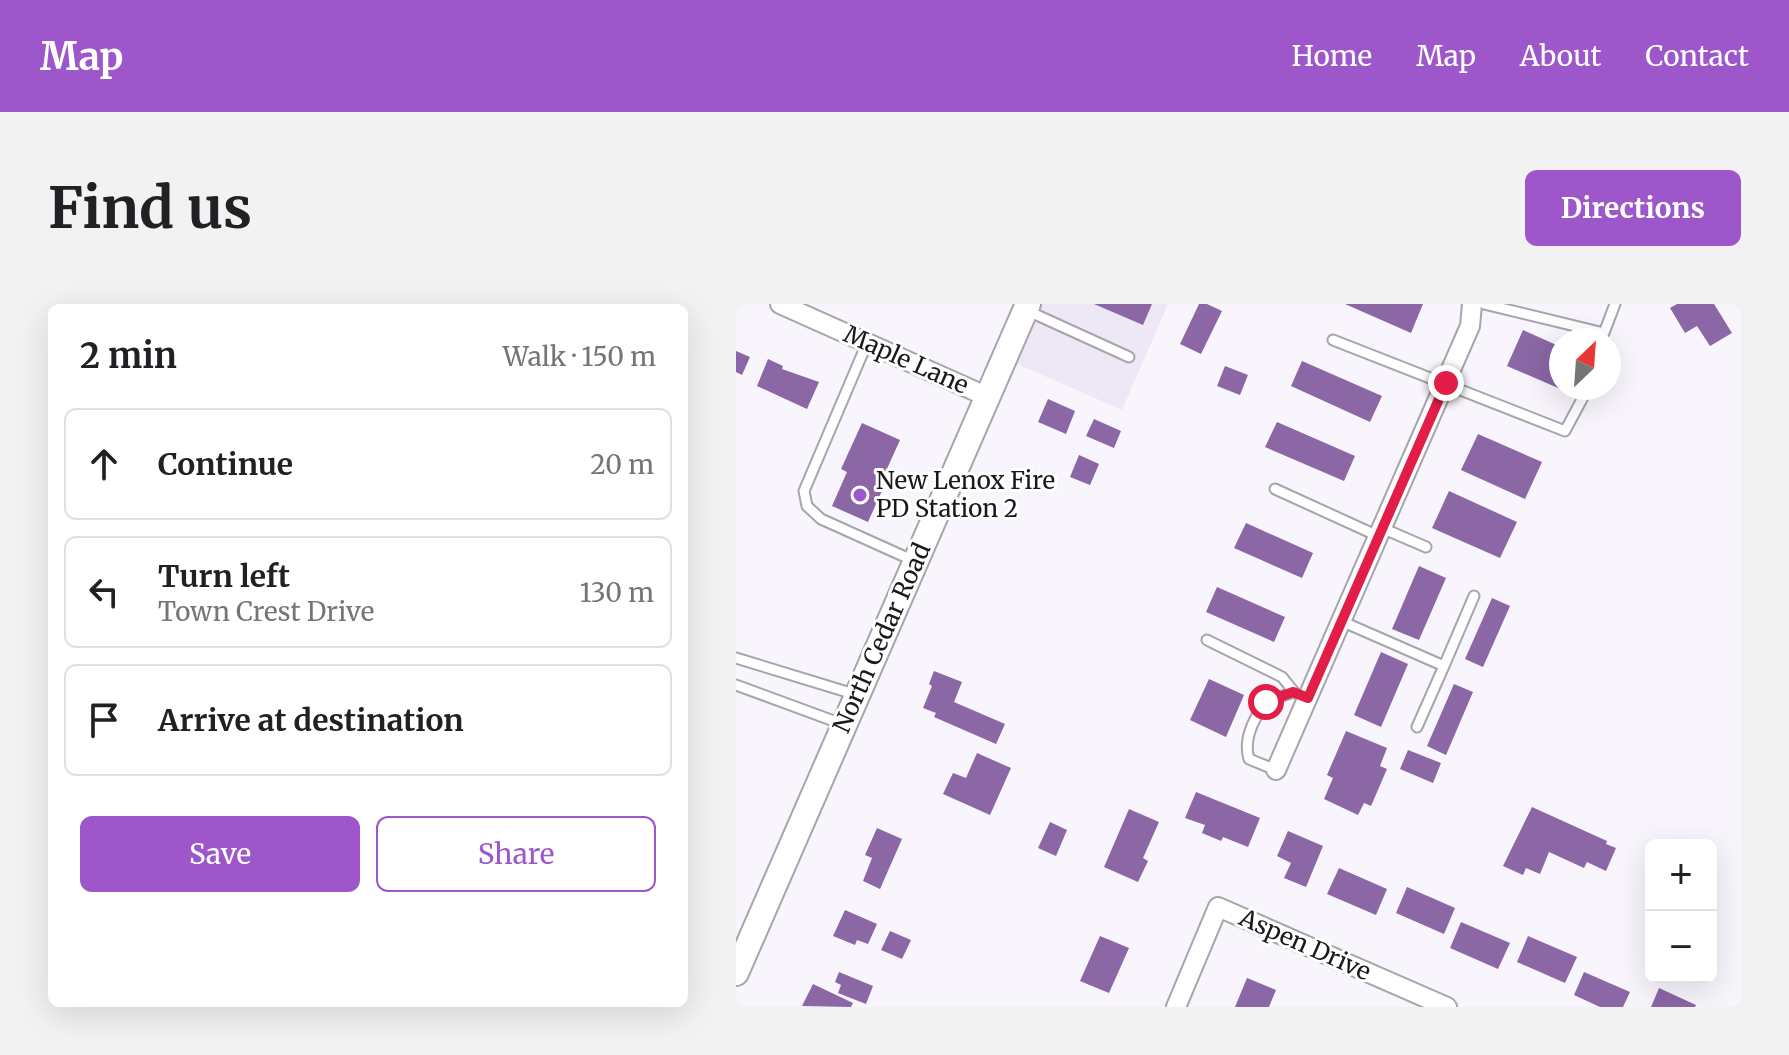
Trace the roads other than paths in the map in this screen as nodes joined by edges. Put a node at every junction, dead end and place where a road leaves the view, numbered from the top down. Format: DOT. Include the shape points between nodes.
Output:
graph roads {
  1 [pos="780,304"];
  2 [pos="1472,304"];
  3 [pos="1484,304"];
  4 [pos="1615,304"];
  5 [pos="1027,307"];
  6 [pos="1574,328"];
  7 [pos="1607,328"];
  8 [pos="1333,340"];
  9 [pos="867,343"];
  10 [pos="1129,357"];
  11 [pos="1446,383"];
  12 [pos="988,397"];
  13 [pos="1582,400"];
  14 [pos="1275,489"];
  15 [pos="1380,532"];
  16 [pos="1426,547"];
  17 [pos="915,562"];
  18 [pos="1474,596"];
  19 [pos="1341,621"];
  20 [pos="1207,640"];
  21 [pos="736,658"];
  22 [pos="1444,666"];
  23 [pos="736,685"];
  24 [pos="857,695"];
  25 [pos="1300,695"];
  26 [pos="844,725"];
  27 [pos="1417,727"];
  28 [pos="1276,770"];
  29 [pos="736,973"];
  30 [pos="1176,1007"];
  31 [pos="1447,1007"];
  1 -- 9 [label="street, Maple Lane"];
  2 -- 11 [label="street" via="1470,326"];
  3 -- 6 [label="lane"];
  4 -- 7 [label="lane"];
  5 -- 10 [label="lane"];
  5 -- 12 [label="street, North Cedar Road"];
  8 -- 11 [label="lane"];
  9 -- 12 [label="street, Maple Lane"];
  9 -- 17 [label="lane" via="804,491 807,506 821,519"];
  11 -- 13 [label="lane" via="1565,431"];
  11 -- 15 [label="street"];
  12 -- 17 [label="street, North Cedar Road"];
  14 -- 15 [label="lane"];
  15 -- 16 [label="lane"];
  15 -- 19 [label="street"];
  17 -- 24 [label="street, North Cedar Road"];
  18 -- 22 [label="lane"];
  19 -- 22 [label="lane"];
  19 -- 25 [label="street"];
  20 -- 25 [label="lane" via="1282,677"];
  21 -- 24 [label="lane"];
  22 -- 27 [label="lane"];
  23 -- 26 [label="lane"];
  24 -- 26 [label="street, North Cedar Road"];
  25 -- 28 [label="street"];
  25 -- 28 [label="lane" via="1266,702 1250,730 1249,759"];
  26 -- 29 [label="street, North Cedar Road"];
  30 -- 31 [label="street, Aspen Drive" via="1218,907"];
}
